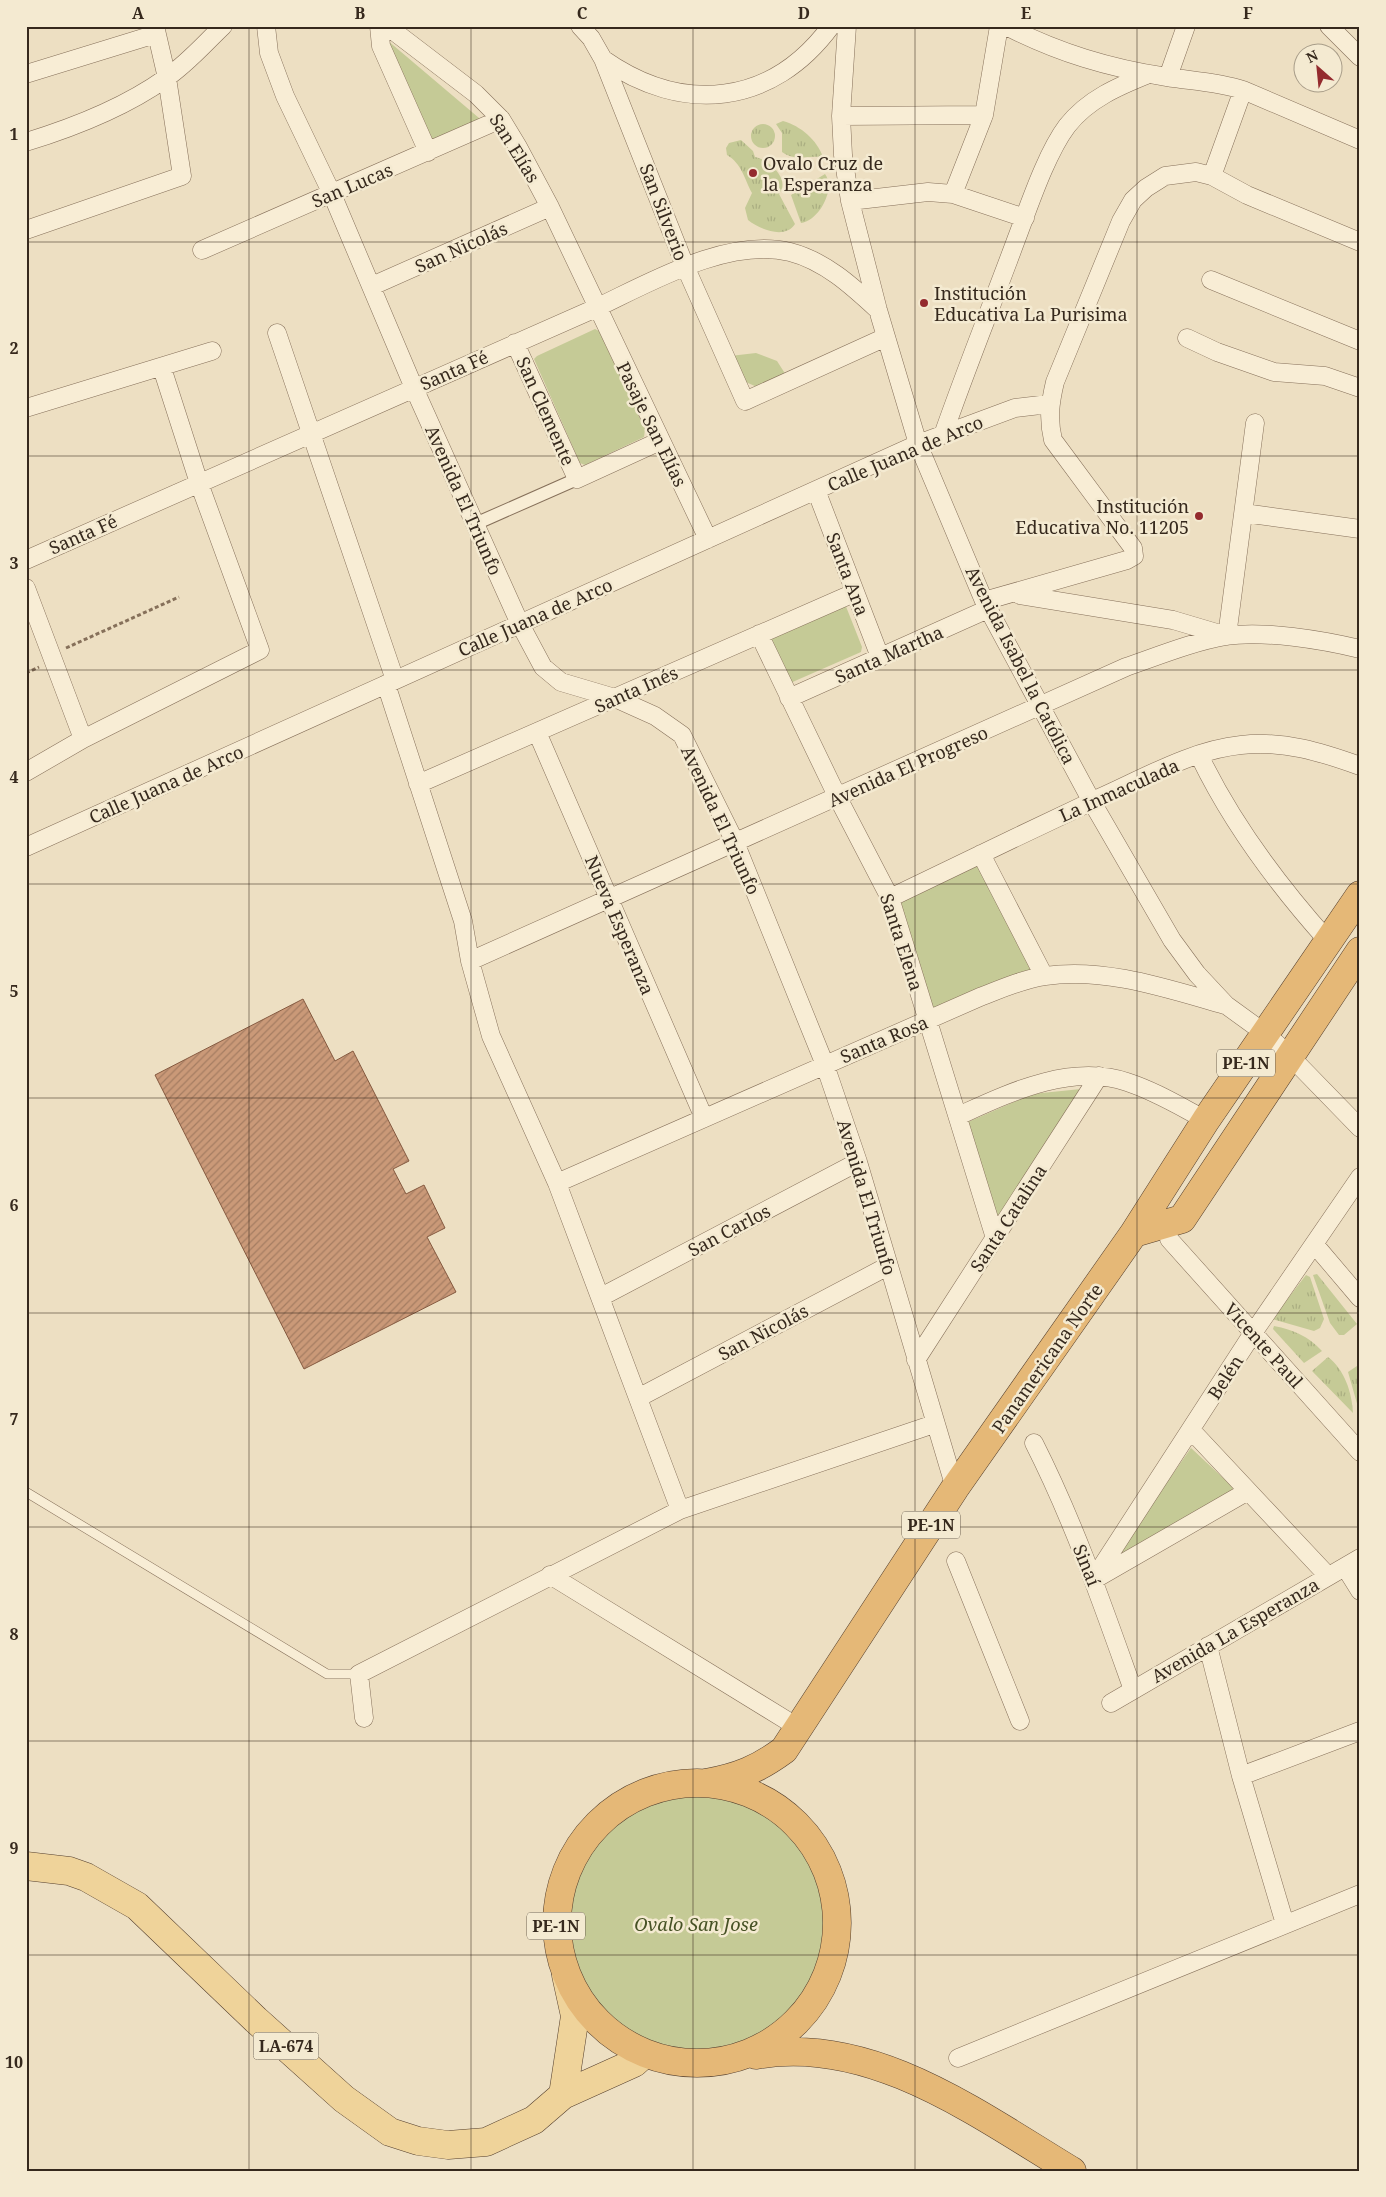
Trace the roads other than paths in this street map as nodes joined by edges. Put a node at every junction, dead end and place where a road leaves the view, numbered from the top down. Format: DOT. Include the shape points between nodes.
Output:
graph roads {
  1 [pos="223,26"];
  2 [pos="266,26"];
  3 [pos="379,26"];
  4 [pos="386,26"];
  5 [pos="580,26"];
  6 [pos="832,26"];
  7 [pos="847,26"];
  8 [pos="999,26"];
  9 [pos="1006,26"];
  10 [pos="1186,26"];
  11 [pos="1329,26"];
  12 [pos="156,30"];
  13 [pos="1360,57"];
  14 [pos="603,59"];
  15 [pos="26,74"];
  16 [pos="1149,74"];
  17 [pos="1168,77"];
  18 [pos="167,78"];
  19 [pos="1243,90"];
  20 [pos="984,115"];
  21 [pos="841,116"];
  22 [pos="501,119"];
  23 [pos="1360,140"];
  24 [pos="26,142"];
  25 [pos="428,152"];
  26 [pos="1212,176"];
  27 [pos="332,194"];
  28 [pos="953,194"];
  29 [pos="850,201"];
  30 [pos="550,207"];
  31 [pos="1025,218"];
  32 [pos="26,230"];
  33 [pos="1360,242"];
  34 [pos="202,250"];
  35 [pos="685,266"];
  36 [pos="1211,280"];
  37 [pos="372,286"];
  38 [pos="596,308"];
  39 [pos="878,310"];
  40 [pos="277,333"];
  41 [pos="886,336"];
  42 [pos="1187,338"];
  43 [pos="1360,341"];
  44 [pos="515,343"];
  45 [pos="212,351"];
  46 [pos="162,368"];
  47 [pos="414,388"];
  48 [pos="1360,388"];
  49 [pos="1049,404"];
  50 [pos="26,408"];
  51 [pos="1255,423"];
  52 [pos="310,434"];
  53 [pos="943,435"];
  54 [pos="660,441"];
  55 [pos="918,444"];
  56 [pos="576,479"];
  57 [pos="198,483"];
  58 [pos="816,490"];
  59 [pos="1244,513"];
  60 [pos="475,524"];
  61 [pos="1360,529"];
  62 [pos="708,539"];
  63 [pos="26,560"];
  64 [pos="26,588"];
  65 [pos="854,593"];
  66 [pos="1014,594"];
  67 [pos="986,605"];
  68 [pos="520,624"];
  69 [pos="760,634"];
  70 [pos="1227,636"];
  71 [pos="1360,649"];
  72 [pos="880,657"];
  73 [pos="390,682"];
  74 [pos="615,698"];
  75 [pos="789,698"];
  76 [pos="1040,706"];
  77 [pos="537,732"];
  78 [pos="83,740"];
  79 [pos="1199,755"];
  80 [pos="1360,766"];
  81 [pos="26,772"];
  82 [pos="418,784"];
  83 [pos="838,798"];
  84 [pos="1092,802"];
  85 [pos="735,842"];
  86 [pos="26,847"];
  87 [pos="981,854"];
  88 [pos="1360,895"];
  89 [pos="608,898"];
  90 [pos="890,898"];
  91 [pos="1328,942"];
  92 [pos="470,961"];
  93 [pos="1357,963"];
  94 [pos="1044,976"];
  95 [pos="1226,1005"];
  96 [pos="927,1021"];
  97 [pos="1266,1034"];
  98 [pos="1290,1056"];
  99 [pos="825,1065"];
  100 [pos="1099,1076"];
  101 [pos="958,1116"];
  102 [pos="704,1118"];
  103 [pos="1206,1120"];
  104 [pos="1360,1128"];
  105 [pos="858,1162"];
  106 [pos="1360,1177"];
  107 [pos="557,1183"];
  108 [pos="1176,1229"];
  109 [pos="1134,1233"];
  110 [pos="995,1238"];
  111 [pos="1315,1245"];
  112 [pos="888,1266"];
  113 [pos="601,1298"];
  114 [pos="1360,1298"];
  115 [pos="1253,1333"];
  116 [pos="916,1360"];
  117 [pos="638,1398"];
  118 [pos="934,1424"];
  119 [pos="1191,1430"];
  120 [pos="1353,1433"];
  121 [pos="1034,1442"];
  122 [pos="1360,1452"];
  123 [pos="955,1488"];
  124 [pos="1248,1491"];
  125 [pos="26,1492"];
  126 [pos="680,1510"];
  127 [pos="956,1561"];
  128 [pos="1352,1563"];
  129 [pos="550,1575"];
  130 [pos="1328,1576"];
  131 [pos="1094,1580"];
  132 [pos="1360,1591"];
  133 [pos="1208,1646"];
  134 [pos="359,1674"];
  135 [pos="1133,1690"];
  136 [pos="1111,1703"];
  137 [pos="364,1718"];
  138 [pos="1020,1721"];
  139 [pos="799,1728"];
  140 [pos="1360,1732"];
  141 [pos="1241,1776"];
  142 [pos="706,1783"];
  143 [pos="26,1866"];
  144 [pos="1360,1894"];
  145 [pos="1285,1924"];
  146 [pos="566,1975"];
  147 [pos="644,2054"];
  148 [pos="958,2058"];
  149 [pos="712,2063"];
  150 [pos="562,2095"];
  151 [pos="1072,2171"];
  1 -- 18 [label="street"];
  2 -- 27 [label="street, Avenida El Triunfo" via="269,53 285,96"];
  3 -- 25 [label="street" via="381,46"];
  4 -- 22 [label="street, San Elías" via="476,94"];
  5 -- 14 [label="street, San Silverio"];
  6 -- 14 [label="street" via="818,45 770,80 742,90 713,95 683,94 654,87 627,76"];
  7 -- 21 [label="street, Avenida Isabel la Católica"];
  8 -- 20 [label="street"];
  9 -- 16 [label="street" via="1043,45 1104,65"];
  10 -- 17 [label="street"];
  11 -- 13 [label="street"];
  12 -- 15 [label="street"];
  12 -- 18 [label="street"];
  14 -- 35 [label="street, San Silverio"];
  16 -- 17 [label="street"];
  16 -- 31 [label="street" via="1095,100 1067,126 1050,156"];
  17 -- 19 [label="street"];
  18 -- 24 [label="street" via="124,104"];
  18 -- 32 [label="street" via="182,176"];
  19 -- 23 [label="street"];
  19 -- 26 [label="street"];
  20 -- 21 [label="street"];
  20 -- 28 [label="street"];
  21 -- 29 [label="street, Avenida Isabel la Católica"];
  22 -- 25 [label="street, San Lucas"];
  22 -- 30 [label="street, San Elías"];
  25 -- 27 [label="street, San Lucas"];
  26 -- 33 [label="street" via="1247,195"];
  26 -- 49 [label="street" via="1196,172 1165,176 1133,200"];
  27 -- 34 [label="street, San Lucas"];
  27 -- 37 [label="street, Avenida El Triunfo"];
  28 -- 29 [label="street" via="928,192"];
  28 -- 31 [label="street"];
  29 -- 39 [label="street, Avenida Isabel la Católica"];
  30 -- 37 [label="street, San Nicolás"];
  30 -- 38 [label="street, San Elías"];
  31 -- 53 [label="street"];
  35 -- 38 [label="street, Santa Fé"];
  35 -- 39 [label="street, Santa Fé" via="722,254 761,250 790,252 821,265 847,282"];
  35 -- 41 [label="street, San Silverio" via="745,401"];
  36 -- 43 [label="street"];
  37 -- 47 [label="street, Avenida El Triunfo"];
  38 -- 44 [label="street, Santa Fé"];
  38 -- 54 [label="street, Pasaje San Elías"];
  39 -- 41 [label="street, Avenida Isabel la Católica"];
  40 -- 52 [label="street"];
  41 -- 55 [label="street, Avenida Isabel la Católica"];
  42 -- 48 [label="street" via="1274,372 1325,376"];
  44 -- 47 [label="street, Santa Fé"];
  44 -- 56 [label="street, San Clemente"];
  45 -- 46 [label="street"];
  46 -- 50 [label="street"];
  46 -- 57 [label="street"];
  47 -- 52 [label="street, Santa Fé"];
  47 -- 60 [label="street, Avenida El Triunfo"];
  49 -- 53 [label="street, Calle Juana de Arco" via="1015,408"];
  49 -- 66 [label="street, Santa Martha" via="1053,440 1133,548 1134,556"];
  51 -- 59 [label="street"];
  52 -- 57 [label="street, Santa Fé"];
  52 -- 73 [label="street"];
  53 -- 55 [label="street, Calle Juana de Arco"];
  54 -- 56 [label="street"];
  54 -- 62 [label="street, Pasaje San Elías"];
  55 -- 58 [label="street, Calle Juana de Arco"];
  55 -- 67 [label="street, Avenida Isabel la Católica"];
  56 -- 60 [label="street"];
  57 -- 63 [label="street, Santa Fé"];
  57 -- 78 [label="street" via="260,650"];
  58 -- 62 [label="street, Calle Juana de Arco"];
  58 -- 65 [label="street, Santa Ana"];
  59 -- 61 [label="street"];
  59 -- 70 [label="street"];
  60 -- 68 [label="street, Avenida El Triunfo"];
  62 -- 68 [label="street, Calle Juana de Arco"];
  64 -- 78 [label="street"];
  65 -- 69 [label="street, Santa Inés"];
  65 -- 72 [label="street, Santa Ana"];
  66 -- 67 [label="street, Santa Martha"];
  66 -- 70 [label="street" via="1173,620"];
  67 -- 72 [label="street, Santa Martha"];
  67 -- 76 [label="street, Avenida Isabel la Católica"];
  68 -- 73 [label="street, Calle Juana de Arco"];
  68 -- 74 [label="street, Avenida El Triunfo" via="543,667 561,682"];
  69 -- 74 [label="street, Santa Inés"];
  69 -- 75 [label="street, Santa Elena"];
  70 -- 71 [label="street, Avenida El Progreso" via="1283,636 1328,641"];
  70 -- 76 [label="street, Avenida El Progreso" via="1126,667"];
  72 -- 75 [label="street, Santa Martha"];
  73 -- 82 [label="street"];
  73 -- 86 [label="street, Calle Juana de Arco"];
  74 -- 77 [label="street, Santa Inés"];
  74 -- 85 [label="street, Avenida El Triunfo" via="655,716 682,735"];
  75 -- 83 [label="street, Santa Elena"];
  76 -- 83 [label="street, Avenida El Progreso"];
  76 -- 84 [label="street, Avenida Isabel la Católica"];
  77 -- 82 [label="street, Santa Inés"];
  77 -- 89 [label="street, Nueva Esperanza"];
  78 -- 81 [label="street"];
  79 -- 80 [label="street, La Inmaculada" via="1241,745 1273,743 1307,749"];
  79 -- 84 [label="street, La Inmaculada"];
  79 -- 91 [label="street" via="1212,784 1261,861"];
  82 -- 92 [label="street" via="463,921"];
  83 -- 85 [label="street, Avenida El Progreso"];
  83 -- 90 [label="street, Santa Elena"];
  84 -- 87 [label="street, La Inmaculada"];
  84 -- 95 [label="street, Avenida Isabel la Católica" via="1172,940"];
  85 -- 89 [label="street, Avenida El Progreso"];
  85 -- 99 [label="street, Avenida El Triunfo"];
  87 -- 90 [label="street, La Inmaculada"];
  87 -- 94 [label="street"];
  88 -- 91 [label="highway, Panamericana Norte / PE-1N"];
  89 -- 92 [label="street, Avenida El Progreso"];
  89 -- 102 [label="street, Nueva Esperanza"];
  90 -- 96 [label="street, Santa Elena"];
  91 -- 97 [label="highway, Panamericana Norte / PE-1N"];
  92 -- 107 [label="street" via="491,1036"];
  93 -- 98 [label="highway, PE-1N"];
  94 -- 95 [label="street, Santa Rosa" via="1071,974 1122,979"];
  94 -- 96 [label="street, Santa Rosa" via="996,991"];
  95 -- 97 [label="street, Avenida Isabel la Católica"];
  96 -- 99 [label="street, Santa Rosa"];
  96 -- 101 [label="street, Santa Elena"];
  97 -- 98 [label="street, Avenida Isabel la Católica"];
  97 -- 103 [label="highway, Panamericana Norte / PE-1N"];
  98 -- 104 [label="street, Avenida Isabel la Católica"];
  98 -- 108 [label="highway, PE-1N"];
  99 -- 102 [label="street, Santa Rosa"];
  99 -- 105 [label="street, Avenida El Triunfo"];
  100 -- 101 [label="street" via="1038,1084"];
  100 -- 103 [label="street" via="1158,1094"];
  100 -- 110 [label="street, Santa Catalina"];
  101 -- 110 [label="street, Santa Elena"];
  102 -- 107 [label="street, Santa Rosa"];
  103 -- 109 [label="highway, Panamericana Norte / PE-1N"];
  105 -- 112 [label="street, Avenida El Triunfo"];
  105 -- 113 [label="street, San Carlos"];
  106 -- 111 [label="street, Belén"];
  107 -- 113 [label="street"];
  108 -- 109 [label="highway"];
  108 -- 115 [label="street, Vicente Paul"];
  109 -- 123 [label="highway, Panamericana Norte / PE-1N"];
  110 -- 116 [label="street, Santa Catalina"];
  111 -- 114 [label="street"];
  111 -- 115 [label="street, Belén"];
  112 -- 116 [label="street, Avenida El Triunfo"];
  112 -- 117 [label="street, San Nicolás"];
  113 -- 117 [label="street"];
  115 -- 119 [label="street, Belén"];
  115 -- 120 [label="street, Vicente Paul"];
  116 -- 118 [label="street, Avenida El Triunfo"];
  117 -- 126 [label="street"];
  118 -- 123 [label="street, Avenida El Triunfo"];
  118 -- 126 [label="street"];
  119 -- 124 [label="street"];
  119 -- 131 [label="street, Belén"];
  120 -- 122 [label="street, Vicente Paul"];
  121 -- 131 [label="street, Sinaí"];
  123 -- 139 [label="highway, Panamericana Norte / PE-1N"];
  124 -- 130 [label="street"];
  124 -- 131 [label="street"];
  125 -- 134 [label="lane" via="327,1674"];
  126 -- 129 [label="street"];
  127 -- 138 [label="street"];
  128 -- 130 [label="street, Avenida La Esperanza"];
  128 -- 132 [label="street"];
  129 -- 134 [label="street"];
  129 -- 139 [label="street"];
  130 -- 133 [label="street, Avenida La Esperanza"];
  131 -- 135 [label="street, Sinaí"];
  133 -- 135 [label="street, Avenida La Esperanza"];
  133 -- 141 [label="street"];
  134 -- 137 [label="street"];
  135 -- 136 [label="street, Avenida La Esperanza"];
  139 -- 142 [label="highway, Panamericana Norte / PE-1N" via="784,1750 763,1766 737,1778"];
  140 -- 141 [label="street"];
  141 -- 145 [label="street"];
  142 -- 146 [label="highway, PE-1N" via="655,1789 617,1809 591,1831 564,1875 558,1900 556,1925"];
  142 -- 149 [label="highway, PE-1N" via="732,1787 757,1796 799,1826 815,1846 827,1870 838,1920 836,1946 829,1971 818,1994 802,2015 784,2033 762,2047"];
  143 -- 150 [label="main road, LA-674" via="70,1870 137,1906 344,2099 390,2132 418,2142 448,2145 486,2142 534,2120"];
  144 -- 145 [label="street"];
  145 -- 148 [label="street"];
  146 -- 147 [label="highway, PE-1N" via="576,1996 594,2020 624,2044"];
  146 -- 150 [label="main road" via="576,2016"];
  147 -- 149 [label="highway, PE-1N" via="689,2064"];
  147 -- 150 [label="main road, LA-674" via="634,2063"];
  149 -- 151 [label="highway, PE-1N" via="778,2051 810,2051 895,2072 948,2096"];
}
